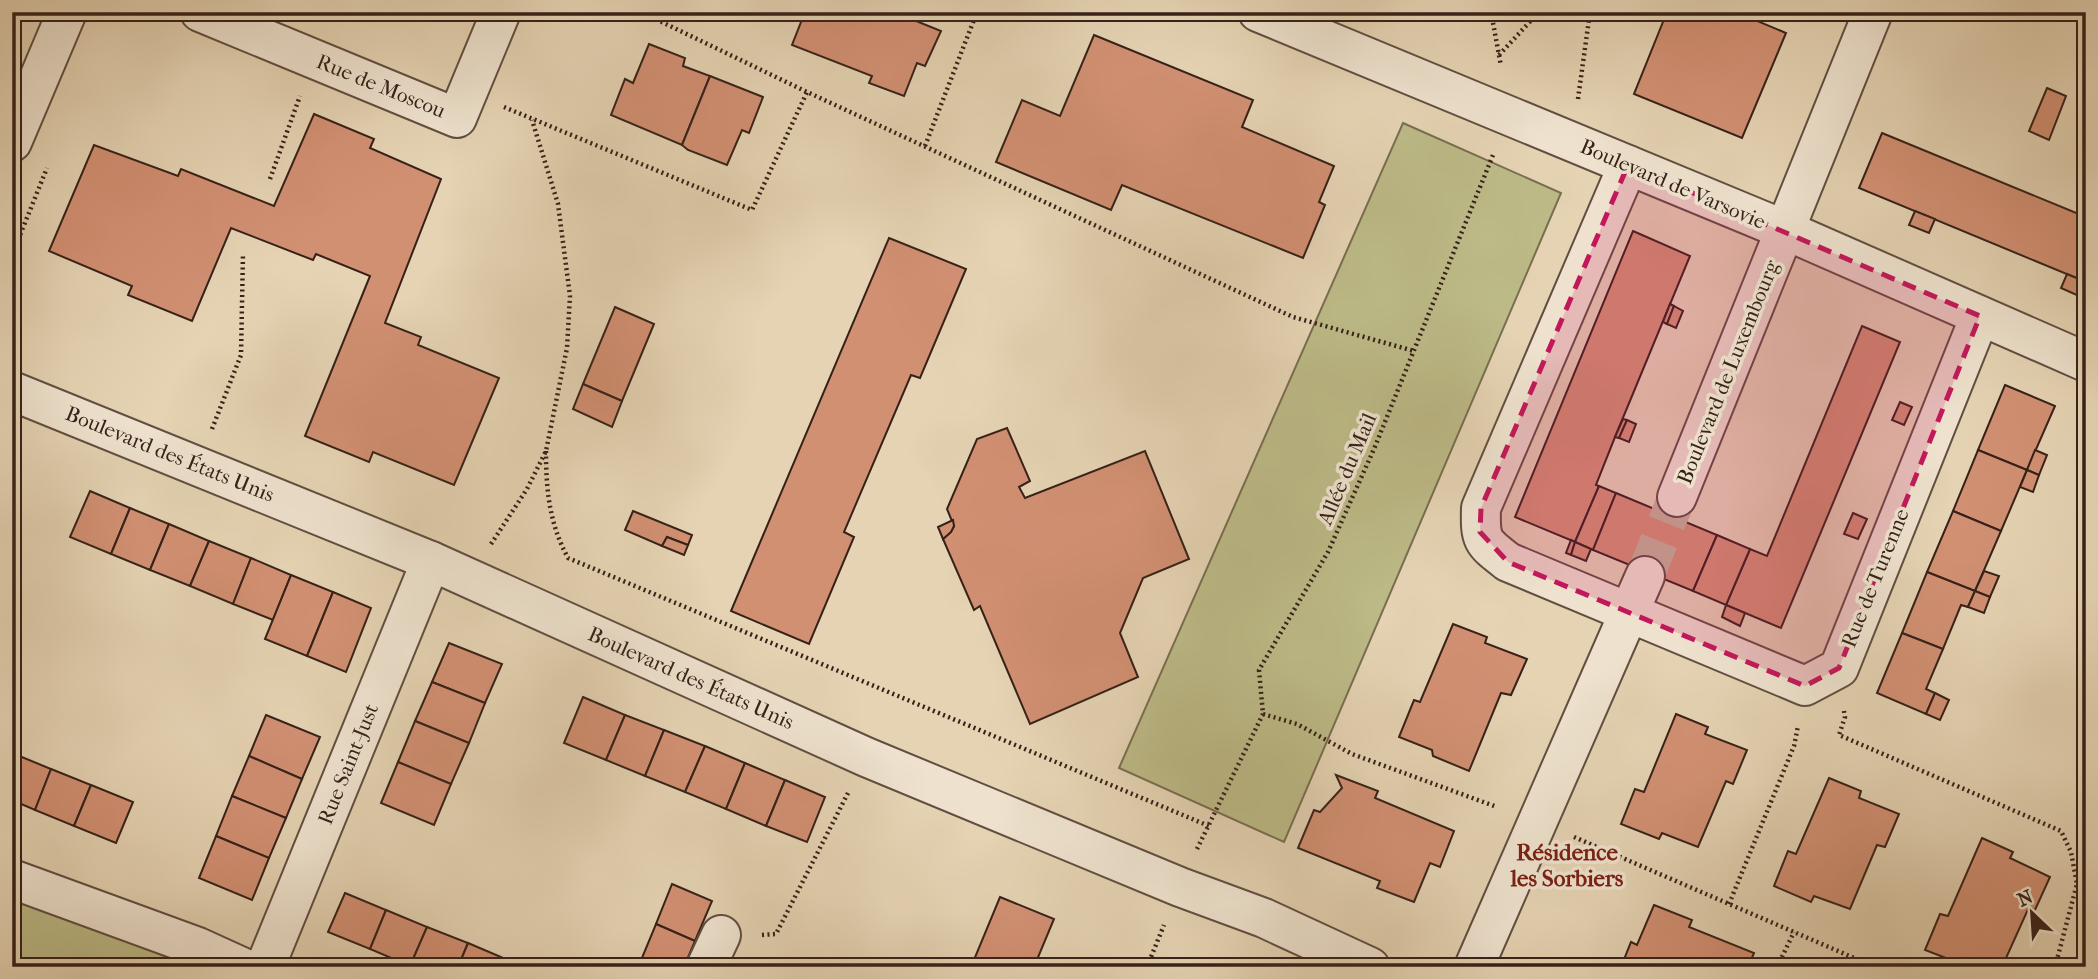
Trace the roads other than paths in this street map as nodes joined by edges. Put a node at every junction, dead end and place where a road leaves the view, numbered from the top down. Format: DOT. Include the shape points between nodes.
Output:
graph roads {
  1 [pos="67,12"];
  2 [pos="200,12"];
  3 [pos="501,12"];
  4 [pos="1258,12"];
  5 [pos="1873,12"];
  6 [pos="12,142"];
  7 [pos="1628,165"];
  8 [pos="1785,230"];
  9 [pos="1980,316"];
  10 [pos="2086,362"];
  11 [pos="12,391"];
  12 [pos="1677,497"];
  13 [pos="431,561"];
  14 [pos="1645,576"];
  15 [pos="1631,612"];
  16 [pos="12,879"];
  17 [pos="242,967"];
  18 [pos="265,967"];
  19 [pos="1370,967"];
  20 [pos="1474,967"];
  1 -- 6 [label="street"];
  2 -- 3 [label="street, Rue de Moscou" via="457,118"];
  4 -- 7 [label="street, Boulevard de Varsovie"];
  5 -- 8 [label="street, Boulevard de Luxembourg"];
  7 -- 8 [label="street, Boulevard de Varsovie"];
  7 -- 15 [label="street" via="1482,508 1480,532 1489,548 1508,562"];
  8 -- 9 [label="street, Boulevard de Varsovie"];
  8 -- 12 [label="street, Boulevard de Luxembourg"];
  9 -- 10 [label="street, Boulevard de Varsovie"];
  9 -- 15 [label="street, Rue de Turenne" via="1839,668 1805,686"];
  11 -- 13 [label="street, Boulevard des États Unis"];
  13 -- 18 [label="street, Rue Saint-Just"];
  13 -- 19 [label="street, Boulevard des États Unis" via="866,757 1264,918"];
  14 -- 15 [label="street"];
  15 -- 20 [label="street"];
  16 -- 17 [label="street"];
}
